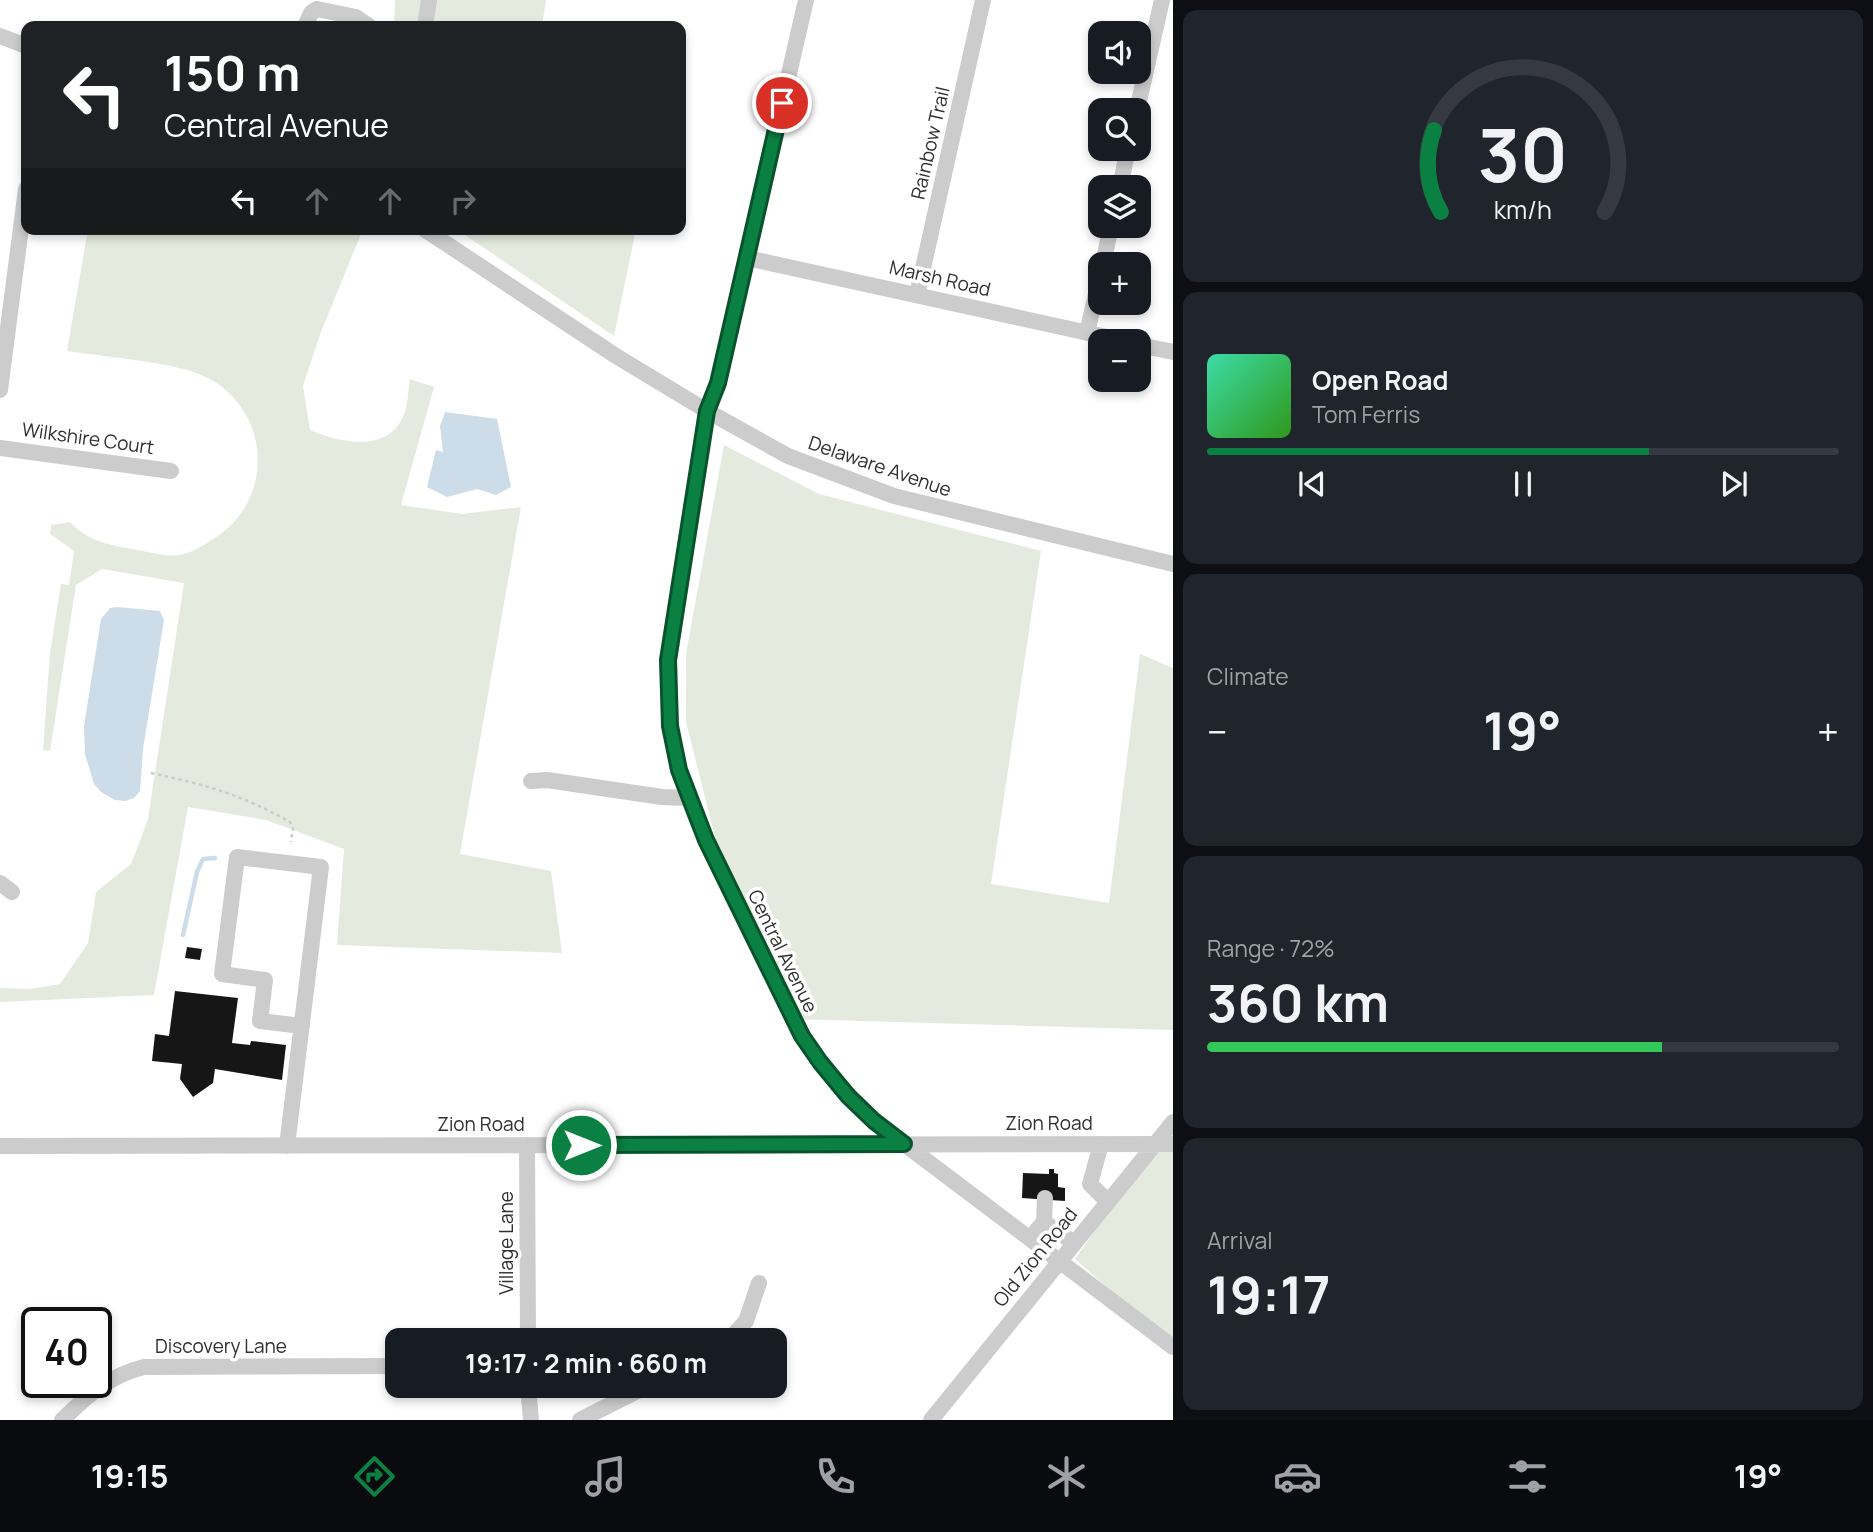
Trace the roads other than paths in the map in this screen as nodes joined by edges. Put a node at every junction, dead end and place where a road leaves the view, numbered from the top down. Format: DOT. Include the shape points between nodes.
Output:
graph roads {
  1 [pos="429,0"];
  2 [pos="806,0"];
  3 [pos="983,0"];
  4 [pos="1162,0"];
  5 [pos="307,21"];
  6 [pos="362,21"];
  7 [pos="426,21"];
  8 [pos="0,36"];
  9 [pos="21,44"];
  10 [pos="1140,98"];
  11 [pos="21,228"];
  12 [pos="433,235"];
  13 [pos="747,258"];
  14 [pos="917,295"];
  15 [pos="1091,315"];
  16 [pos="1087,333"];
  17 [pos="1151,347"];
  18 [pos="1173,352"];
  19 [pos="0,390"];
  20 [pos="707,411"];
  21 [pos="0,448"];
  22 [pos="171,471"];
  23 [pos="1173,564"];
  24 [pos="531,781"];
  25 [pos="687,798"];
  26 [pos="302,1026"];
  27 [pos="1173,1122"];
  28 [pos="904,1144"];
  29 [pos="1101,1144"];
  30 [pos="1156,1144"];
  31 [pos="1173,1144"];
  32 [pos="527,1145"];
  33 [pos="0,1146"];
  34 [pos="287,1146"];
  35 [pos="1045,1198"];
  36 [pos="1108,1202"];
  37 [pos="1044,1222"];
  38 [pos="1031,1237"];
  39 [pos="1074,1243"];
  40 [pos="1059,1260"];
  41 [pos="759,1283"];
  42 [pos="528,1328"];
  43 [pos="740,1328"];
  44 [pos="1173,1347"];
  45 [pos="385,1366"];
  46 [pos="529,1398"];
  47 [pos="623,1398"];
  48 [pos="62,1420"];
  49 [pos="531,1420"];
  50 [pos="580,1420"];
  51 [pos="931,1420"];
  1 -- 7 [label="street"];
  2 -- 13 [label="street"];
  3 -- 14 [label="street, Rainbow Trail"];
  4 -- 10 [label="street"];
  5 -- 6 [label="street" via="317,9"];
  8 -- 9 [label="street"];
  11 -- 19 [label="street"];
  12 -- 20 [label="street, Delaware Avenue"];
  13 -- 14 [label="street, Marsh Road"];
  13 -- 20 [label="street" via="718,383"];
  14 -- 16 [label="street, Marsh Road"];
  15 -- 16 [label="street"];
  17 -- 18 [label="street"];
  20 -- 23 [label="street, Delaware Avenue" via="788,456 894,496"];
  20 -- 25 [label="street, Central Avenue" via="668,674 670,726"];
  21 -- 22 [label="street, Wilkshire Court"];
  24 -- 25 [label="street"];
  25 -- 28 [label="street, Central Avenue" via="802,1036 848,1096"];
  26 -- 26 [label="street" via="321,867 237,857 222,974 265,980 260,1021"];
  26 -- 34 [label="street"];
  27 -- 30 [label="street, Old Zion Road"];
  28 -- 29 [label="street, Zion Road"];
  28 -- 32 [label="street, Zion Road"];
  28 -- 38 [label="street, Central Avenue"];
  29 -- 30 [label="street, Zion Road"];
  29 -- 36 [label="street" via="1090,1184"];
  30 -- 31 [label="street, Zion Road"];
  30 -- 36 [label="street, Old Zion Road"];
  32 -- 34 [label="street, Zion Road"];
  32 -- 42 [label="street, Village Lane"];
  33 -- 34 [label="street, Zion Road"];
  35 -- 37 [label="street"];
  36 -- 39 [label="street, Old Zion Road"];
  37 -- 38 [label="street"];
  37 -- 39 [label="street"];
  38 -- 40 [label="street, Central Avenue"];
  39 -- 40 [label="street, Old Zion Road"];
  40 -- 44 [label="street, Central Avenue"];
  40 -- 51 [label="street, Old Zion Road"];
  41 -- 43 [label="street"];
  45 -- 48 [label="street, Discovery Lane" via="144,1367 98,1386"];
  46 -- 49 [label="street"];
  47 -- 50 [label="street"];
}
